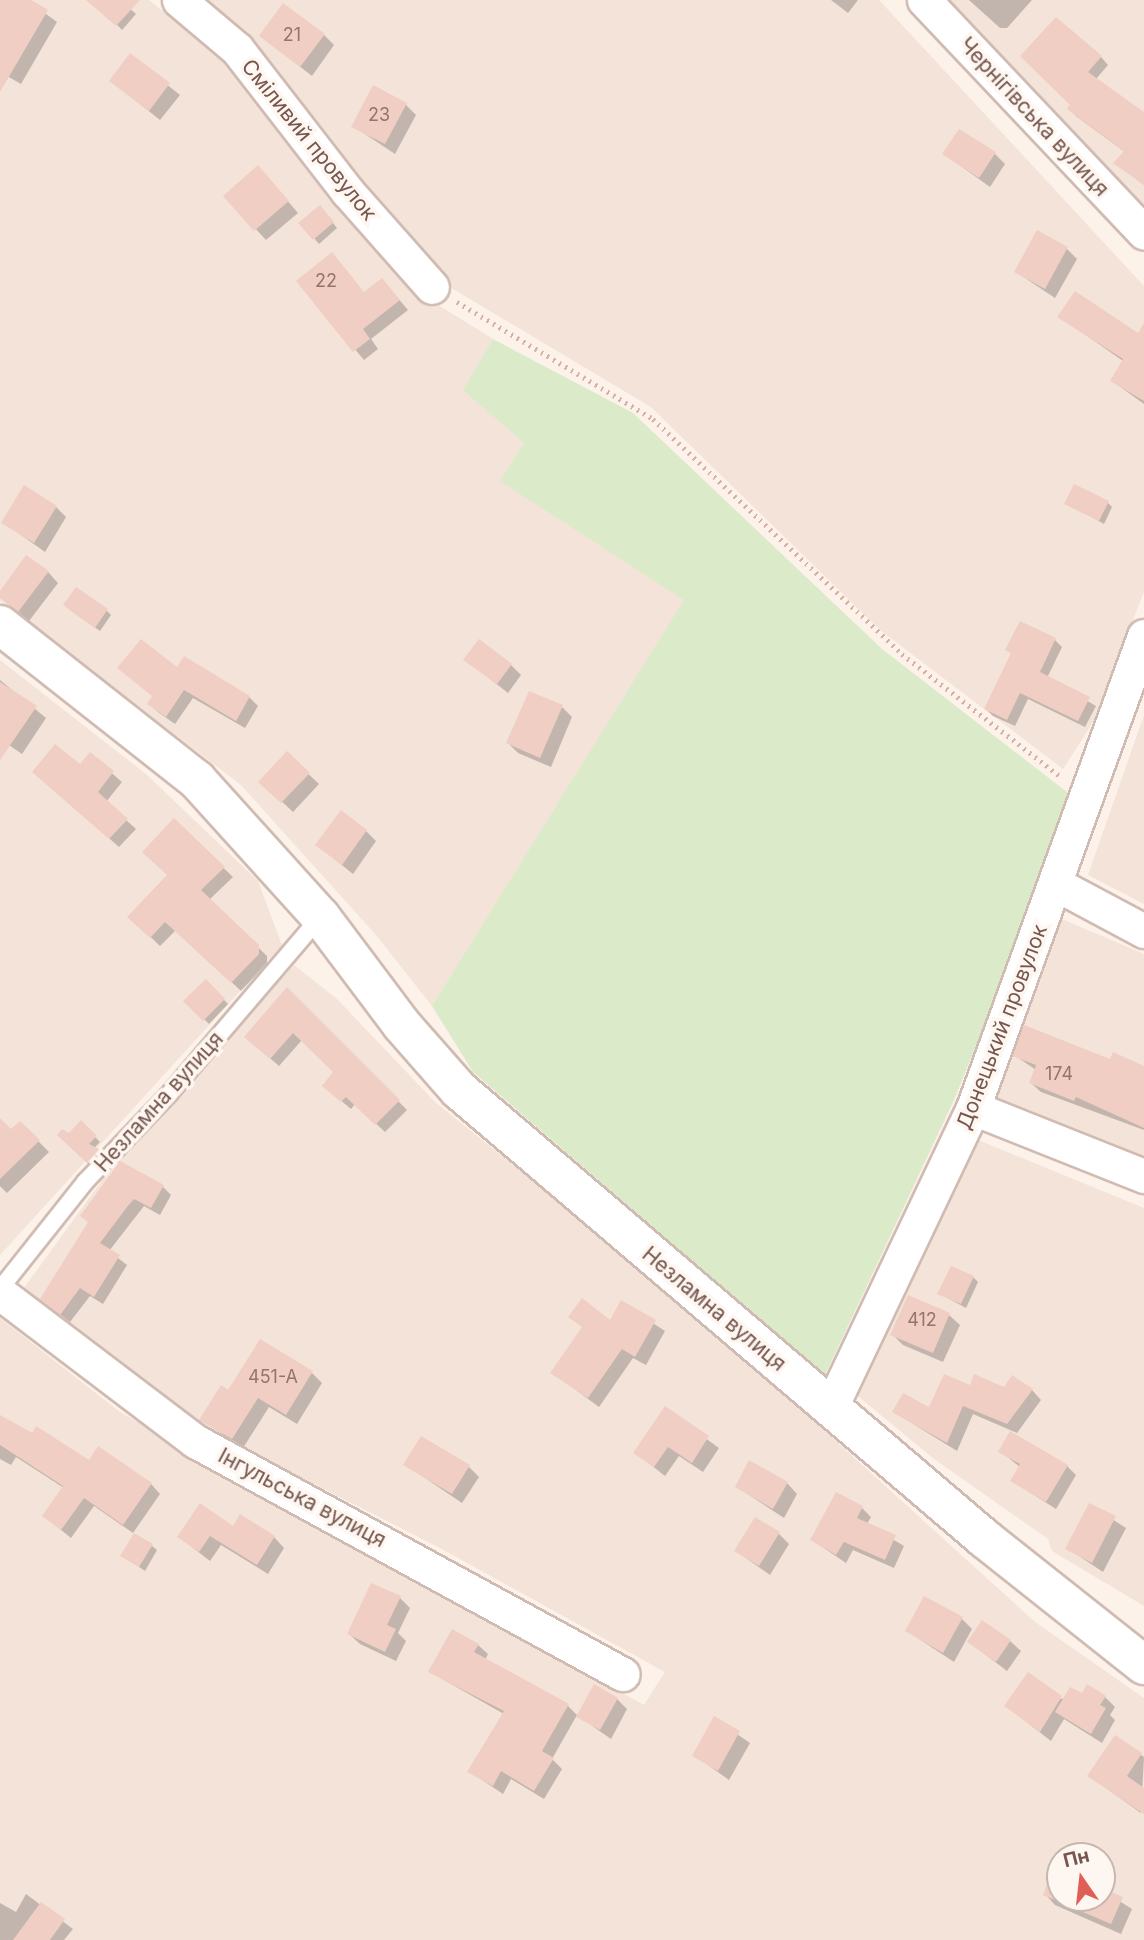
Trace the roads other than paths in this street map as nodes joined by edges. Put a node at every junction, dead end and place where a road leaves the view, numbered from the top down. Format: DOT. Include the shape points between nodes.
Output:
graph roads {
  1 [pos="179,0"];
  2 [pos="924,0"];
  3 [pos="1144,233"];
  4 [pos="432,287"];
  5 [pos="0,625"];
  6 [pos="1144,636"];
  7 [pos="1056,884"];
  8 [pos="320,916"];
  9 [pos="1144,930"];
  10 [pos="974,1108"];
  11 [pos="1144,1176"];
  12 [pos="0,1291"];
  13 [pos="831,1407"];
  14 [pos="1144,1665"];
  15 [pos="623,1674"];
  1 -- 4 [label="street, Сміливий провулок" via="237,49 347,191"];
  2 -- 3 [label="street, Чернігівська вулиця"];
  5 -- 8 [label="street, Незламна вулиця" via="197,780"];
  6 -- 7 [label="street, Донецький провулок"];
  7 -- 9 [label="street"];
  7 -- 10 [label="street, Донецький провулок"];
  8 -- 12 [label="lane, Незламна вулиця" via="169,1094 85,1182"];
  8 -- 13 [label="street, Незламна вулиця" via="401,1024 459,1090"];
  10 -- 11 [label="street"];
  10 -- 13 [label="street, Донецький провулок"];
  12 -- 15 [label="street, Інгульська вулиця" via="195,1441"];
  13 -- 14 [label="street, Незламна вулиця" via="985,1539"];
}
